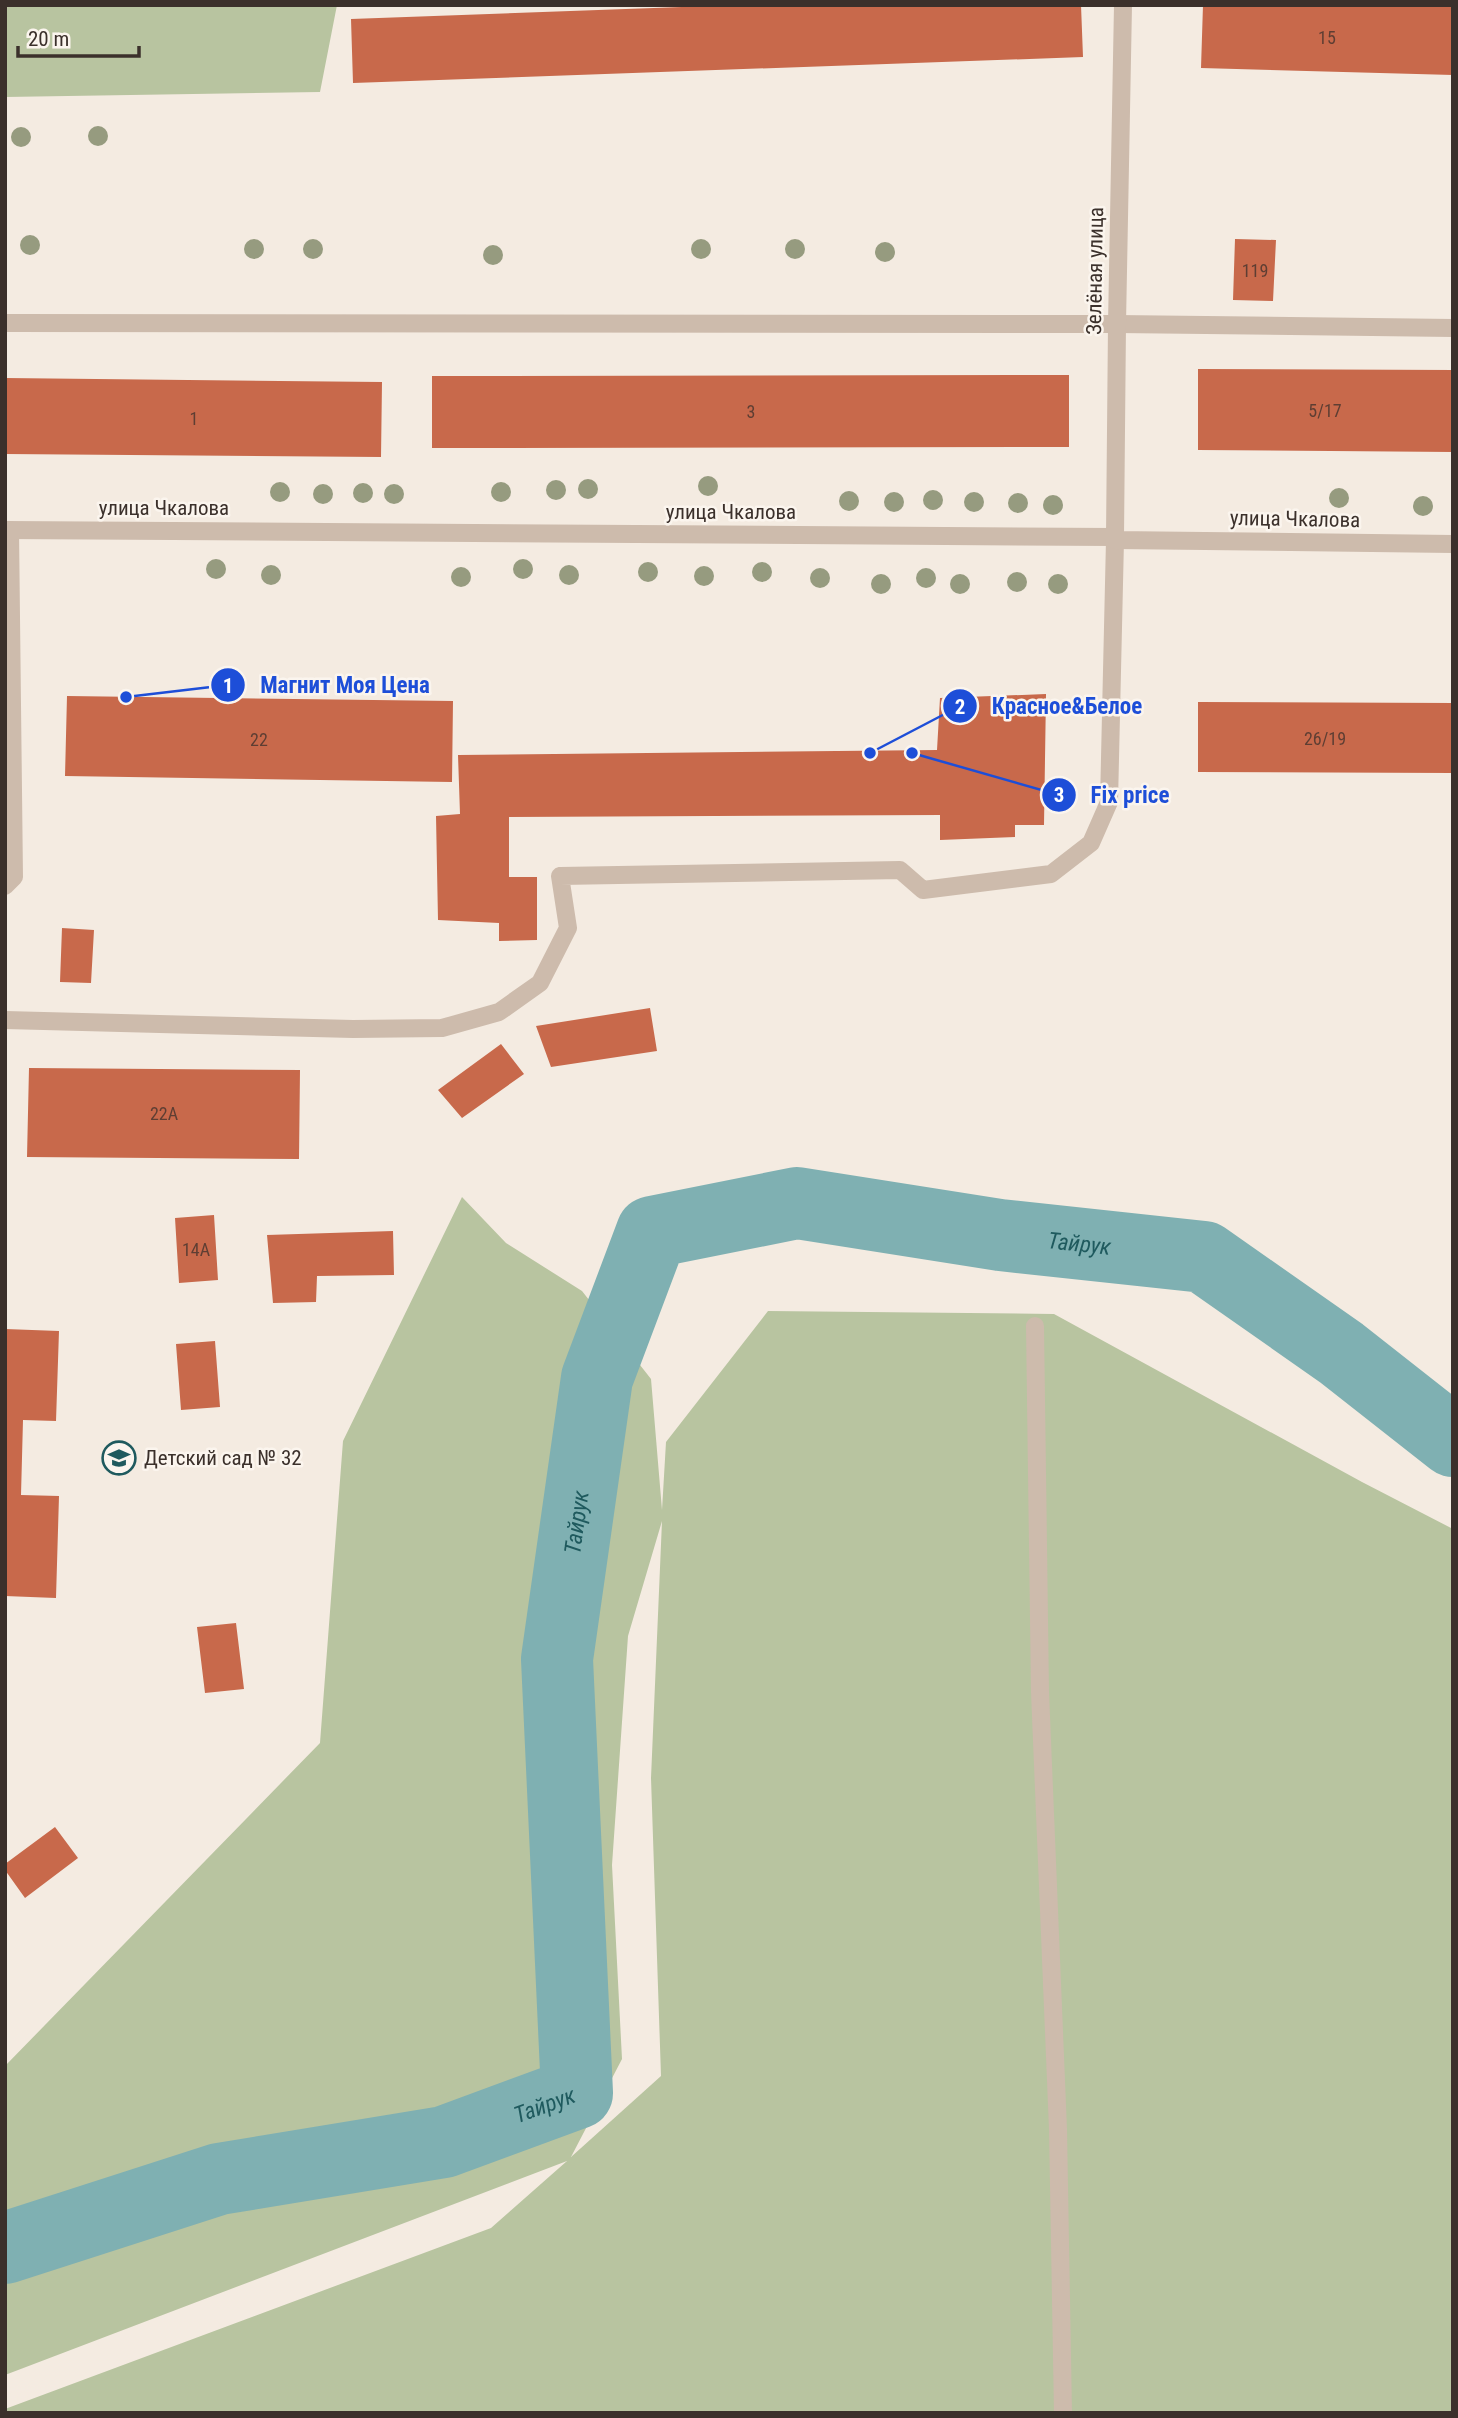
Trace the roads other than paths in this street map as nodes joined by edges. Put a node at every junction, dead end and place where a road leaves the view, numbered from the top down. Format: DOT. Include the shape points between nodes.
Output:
graph roads {
  1 [pos="1123,5"];
  2 [pos="5,323"];
  3 [pos="1116,324"];
  4 [pos="1453,328"];
  5 [pos="8,530"];
  6 [pos="1115,538"];
  7 [pos="1453,544"];
  8 [pos="5,886"];
  9 [pos="5,1020"];
  10 [pos="1035,1326"];
  11 [pos="1063,2413"];
  1 -- 3 [label="street, Зелёная улица"];
  2 -- 3 [label="street"];
  3 -- 4 [label="street"];
  3 -- 6 [label="street, Зелёная улица"];
  5 -- 6 [label="street, улица Чкалова"];
  5 -- 8 [label="street" via="14,877"];
  6 -- 7 [label="street, улица Чкалова"];
  6 -- 9 [label="street, Зелёная улица" via="1109,802 1091,843 1051,874 923,890 900,870 560,876 568,928 540,983 499,1012 442,1028"];
  10 -- 11 [label="street" via="1040,1692 1058,2129"];
}
